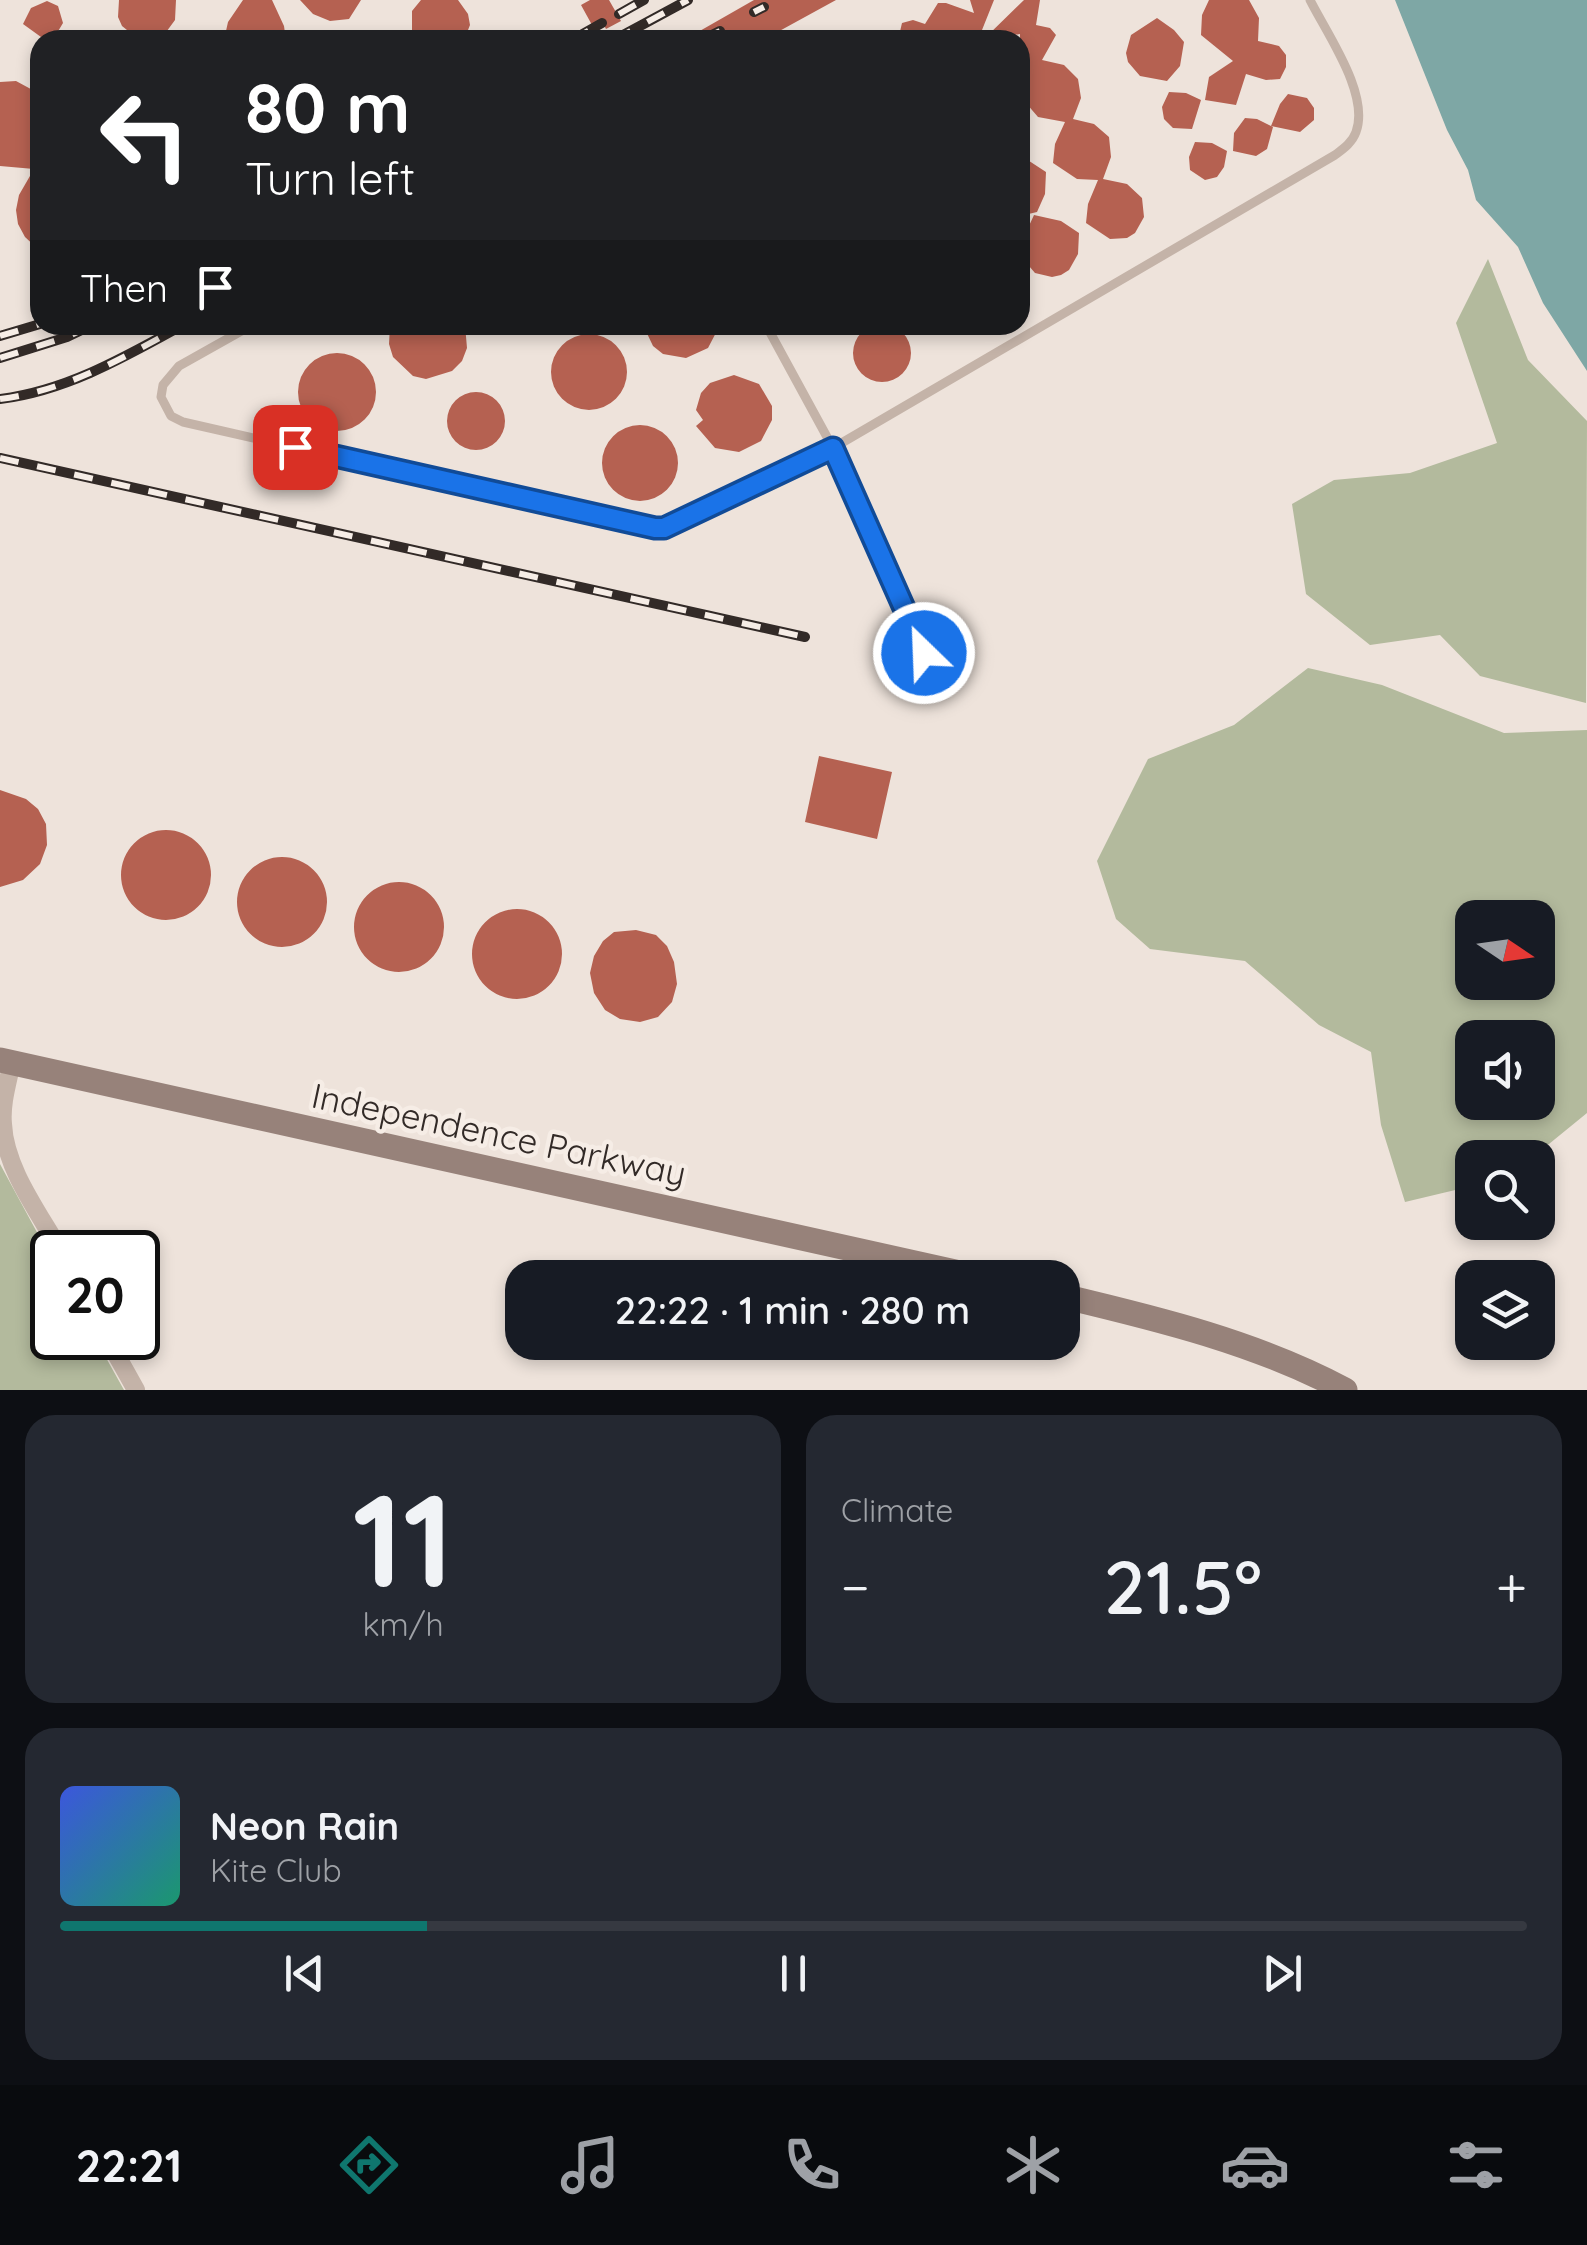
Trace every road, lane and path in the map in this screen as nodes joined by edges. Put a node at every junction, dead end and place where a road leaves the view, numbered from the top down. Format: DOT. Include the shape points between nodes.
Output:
graph roads {
  1 [pos="1310,0"];
  2 [pos="1030,333"];
  3 [pos="235,335"];
  4 [pos="771,335"];
  5 [pos="1027,335"];
  6 [pos="833,448"];
  7 [pos="924,653"];
  8 [pos="6,1061"];
  9 [pos="49,1230"];
  10 [pos="901,1260"];
  11 [pos="1080,1300"];
  12 [pos="119,1360"];
  13 [pos="136,1390"];
  14 [pos="1345,1390"];
  1 -- 2 [label="lane" via="1354,85 1358,117 1350,143"];
  3 -- 6 [label="lane" via="169,374 160,397 171,416 655,528"];
  4 -- 6 [label="lane"];
  5 -- 6 [label="lane"];
  6 -- 7 [label="lane"];
  8 -- 9 [label="street" via="5,1142"];
  8 -- 10 [label="main road, Independence Parkway"];
  11 -- 14 [label="main road" via="1248,1347"];
  12 -- 13 [label="street"];
}
